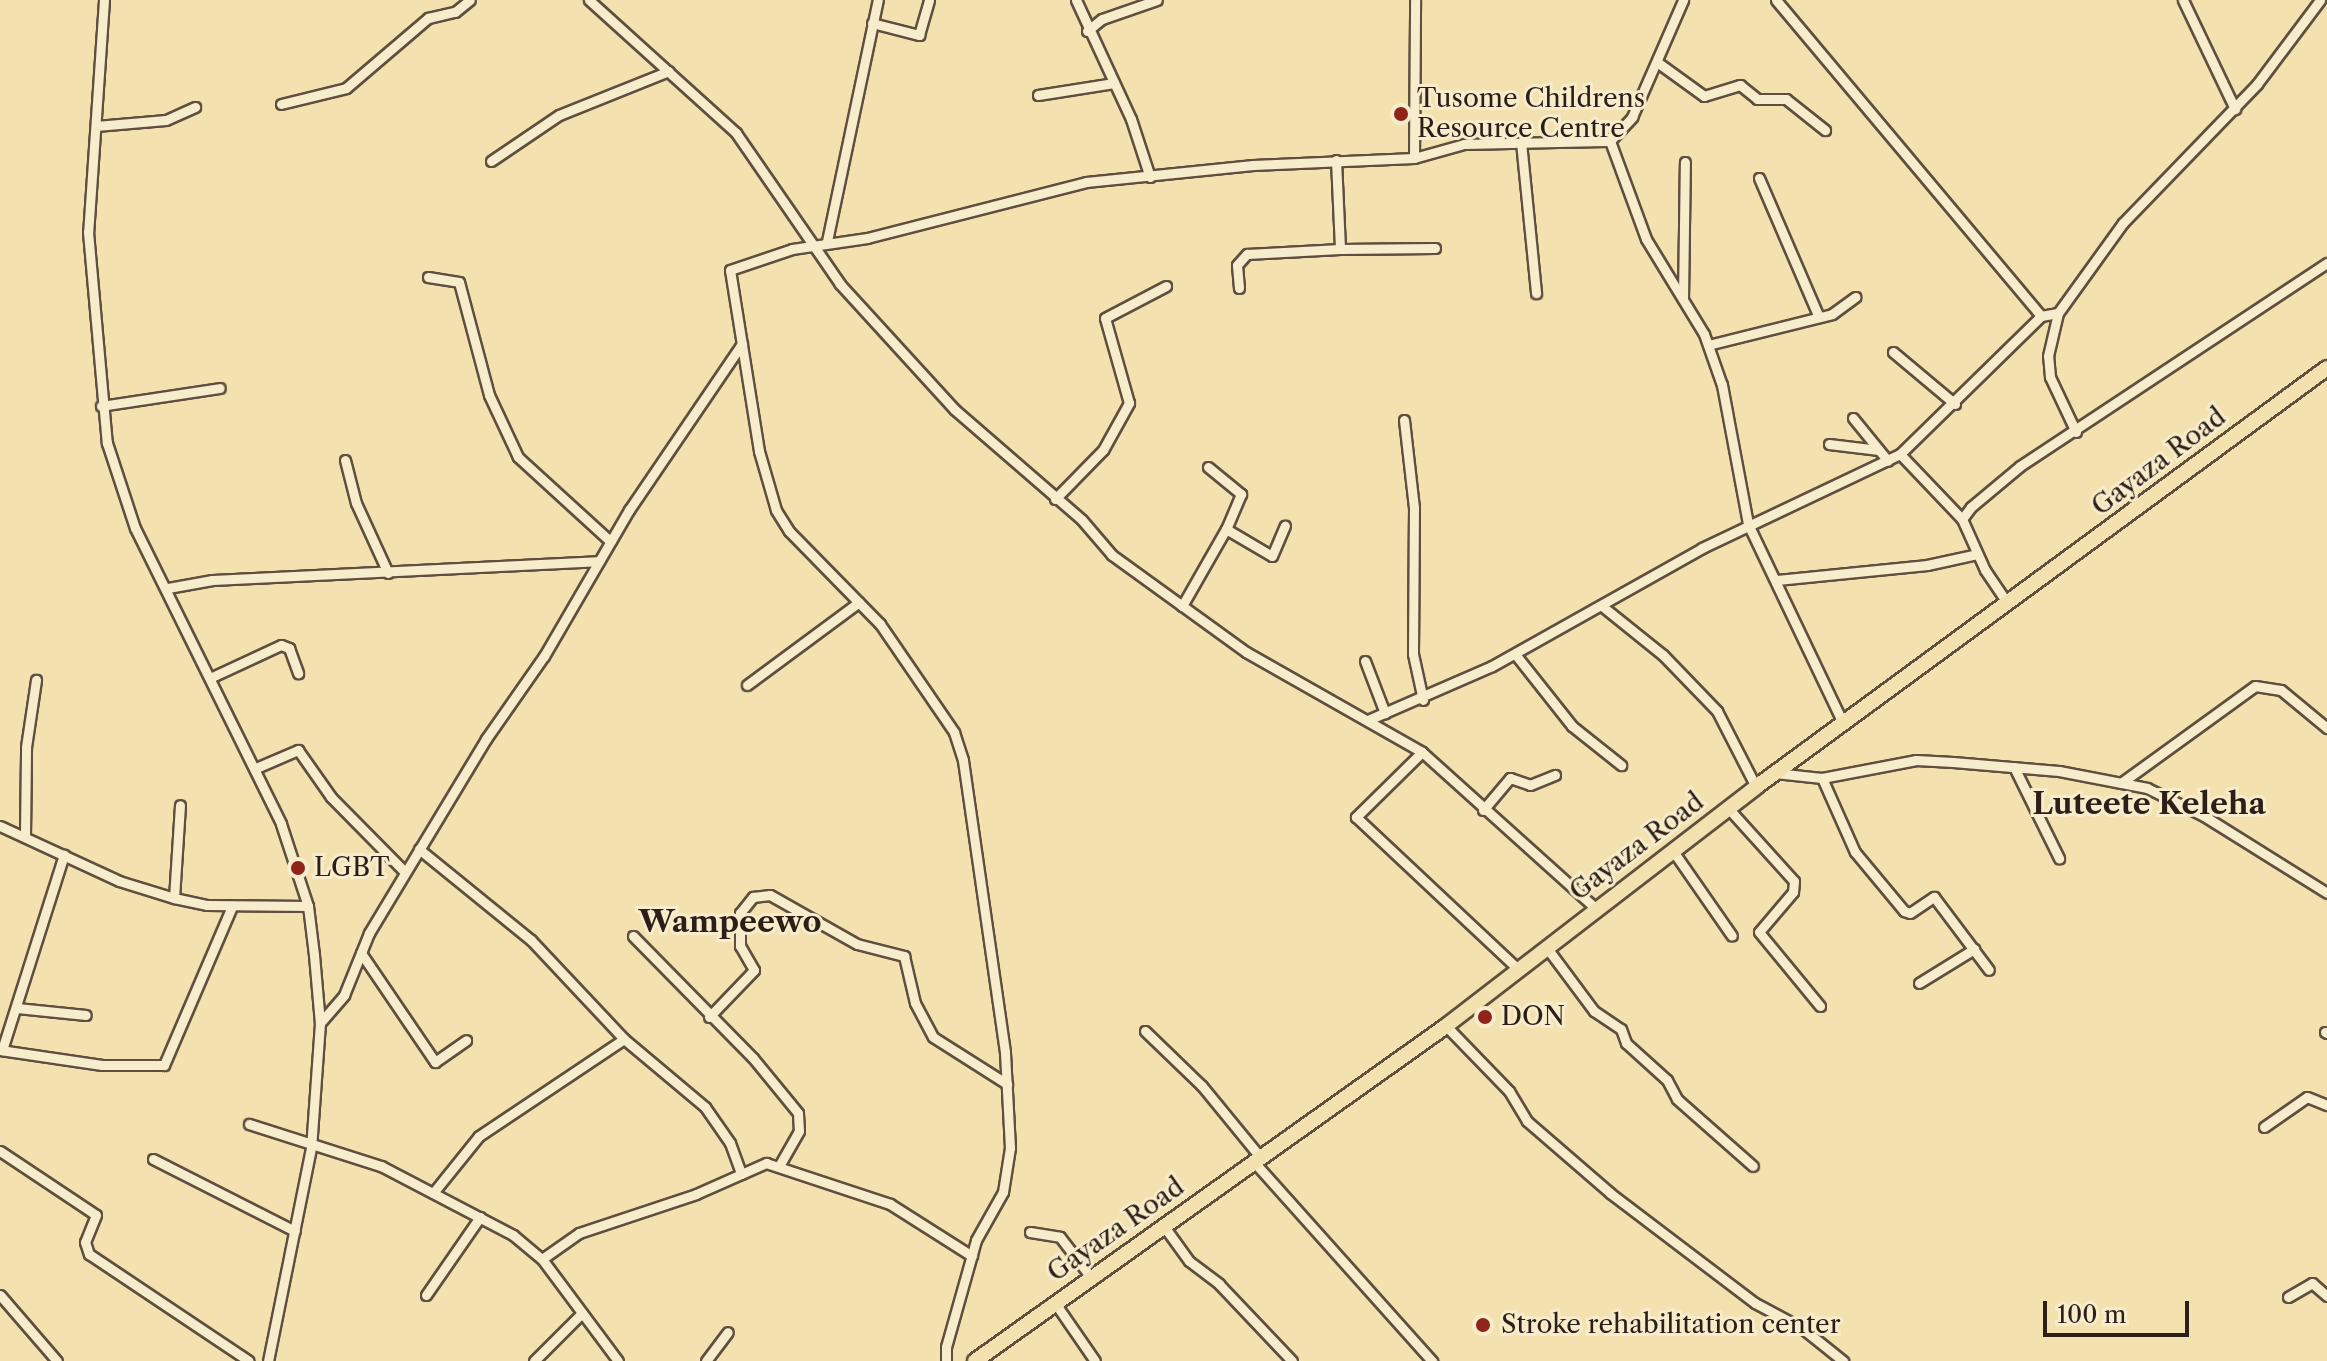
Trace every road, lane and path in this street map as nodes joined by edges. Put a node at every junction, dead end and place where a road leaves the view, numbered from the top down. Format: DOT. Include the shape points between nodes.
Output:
graph roads {
  1 [pos="104,0"];
  2 [pos="470,0"];
  3 [pos="589,0"];
  4 [pos="878,0"];
  5 [pos="929,0"];
  6 [pos="1076,0"];
  7 [pos="1157,0"];
  8 [pos="1415,0"];
  9 [pos="1683,0"];
  10 [pos="1776,0"];
  11 [pos="2183,0"];
  12 [pos="2320,0"];
  13 [pos="872,23"];
  14 [pos="1087,31"];
  15 [pos="1657,62"];
  16 [pos="669,71"];
  17 [pos="1114,83"];
  18 [pos="1038,95"];
  19 [pos="281,104"];
  20 [pos="195,107"];
  21 [pos="2235,109"];
  22 [pos="96,126"];
  23 [pos="1825,130"];
  24 [pos="1610,141"];
  25 [pos="1521,142"];
  26 [pos="1414,158"];
  27 [pos="1336,160"];
  28 [pos="491,161"];
  29 [pos="1685,162"];
  30 [pos="1150,177"];
  31 [pos="1759,178"];
  32 [pos="827,241"];
  33 [pos="812,247"];
  34 [pos="1435,248"];
  35 [pos="1340,249"];
  36 [pos="2327,263"];
  37 [pos="428,277"];
  38 [pos="1166,286"];
  39 [pos="1239,288"];
  40 [pos="1536,293"];
  41 [pos="1855,297"];
  42 [pos="1683,299"];
  43 [pos="2058,313"];
  44 [pos="1818,315"];
  45 [pos="2041,316"];
  46 [pos="742,344"];
  47 [pos="1708,345"];
  48 [pos="1893,352"];
  49 [pos="2327,368"];
  50 [pos="220,388"];
  51 [pos="1955,404"];
  52 [pos="101,406"];
  53 [pos="1853,418"];
  54 [pos="1404,420"];
  55 [pos="2076,432"];
  56 [pos="1829,444"];
  57 [pos="1879,450"];
  58 [pos="1900,454"];
  59 [pos="345,460"];
  60 [pos="1888,461"];
  61 [pos="1208,467"];
  62 [pos="1055,499"];
  63 [pos="1962,519"];
  64 [pos="1748,524"];
  65 [pos="1285,526"];
  66 [pos="1226,529"];
  67 [pos="610,541"];
  68 [pos="1977,554"];
  69 [pos="598,561"];
  70 [pos="388,573"];
  71 [pos="1777,580"];
  72 [pos="168,588"];
  73 [pos="859,602"];
  74 [pos="2008,604"];
  75 [pos="1182,606"];
  76 [pos="1602,606"];
  77 [pos="1515,654"];
  78 [pos="1365,661"];
  79 [pos="298,673"];
  80 [pos="212,677"];
  81 [pos="36,680"];
  82 [pos="747,685"];
  83 [pos="1423,700"];
  84 [pos="1385,713"];
  85 [pos="1368,720"];
  86 [pos="1843,723"];
  87 [pos="2327,728"];
  88 [pos="1422,752"];
  89 [pos="1621,765"];
  90 [pos="2014,767"];
  91 [pos="256,768"];
  92 [pos="1775,773"];
  93 [pos="1555,775"];
  94 [pos="1822,778"];
  95 [pos="2121,783"];
  96 [pos="1756,787"];
  97 [pos="180,805"];
  98 [pos="1728,808"];
  99 [pos="1483,810"];
  100 [pos="0,826"];
  101 [pos="25,835"];
  102 [pos="419,849"];
  103 [pos="1673,851"];
  104 [pos="64,855"];
  105 [pos="2059,858"];
  106 [pos="405,872"];
  107 [pos="2327,893"];
  108 [pos="174,898"];
  109 [pos="232,906"];
  110 [pos="308,906"];
  111 [pos="1595,908"];
  112 [pos="633,936"];
  113 [pos="1732,936"];
  114 [pos="1547,948"];
  115 [pos="1974,949"];
  116 [pos="361,953"];
  117 [pos="1519,970"];
  118 [pos="1989,970"];
  119 [pos="1919,983"];
  120 [pos="1820,1006"];
  121 [pos="17,1008"];
  122 [pos="86,1015"];
  123 [pos="709,1017"];
  124 [pos="320,1023"];
  125 [pos="1446,1026"];
  126 [pos="1145,1031"];
  127 [pos="624,1039"];
  128 [pos="466,1040"];
  129 [pos="1,1050"];
  130 [pos="1007,1084"];
  131 [pos="2327,1105"];
  132 [pos="249,1124"];
  133 [pos="2264,1127"];
  134 [pos="311,1148"];
  135 [pos="0,1151"];
  136 [pos="153,1159"];
  137 [pos="1258,1161"];
  138 [pos="779,1166"];
  139 [pos="1753,1166"];
  140 [pos="741,1174"];
  141 [pos="433,1193"];
  142 [pos="480,1217"];
  143 [pos="1162,1224"];
  144 [pos="295,1231"];
  145 [pos="1030,1232"];
  146 [pos="972,1256"];
  147 [pos="542,1259"];
  148 [pos="1090,1276"];
  149 [pos="0,1295"];
  150 [pos="426,1295"];
  151 [pos="2327,1296"];
  152 [pos="2288,1297"];
  153 [pos="1055,1303"];
  154 [pos="582,1313"];
  155 [pos="728,1332"];
  156 [pos="57,1361"];
  157 [pos="249,1361"];
  158 [pos="268,1361"];
  159 [pos="534,1361"];
  160 [pos="618,1361"];
  161 [pos="706,1361"];
  162 [pos="946,1361"];
  163 [pos="975,1361"];
  164 [pos="1095,1361"];
  165 [pos="1292,1361"];
  166 [pos="1432,1361"];
  167 [pos="1843,1361"];
  1 -- 22 [label="street"];
  2 -- 19 [label="street" via="455,12 428,18 346,88"];
  3 -- 16 [label="street"];
  4 -- 13 [label="street"];
  5 -- 13 [label="street" via="919,35"];
  6 -- 14 [label="street"];
  7 -- 14 [label="street" via="1102,19"];
  8 -- 26 [label="street"];
  9 -- 15 [label="street"];
  10 -- 45 [label="street"];
  11 -- 21 [label="street"];
  12 -- 21 [label="street"];
  13 -- 32 [label="street" via="863,90"];
  14 -- 17 [label="street" via="1098,43"];
  15 -- 23 [label="street" via="1704,96 1740,85 1757,99 1786,99"];
  15 -- 24 [label="street" via="1632,117"];
  16 -- 28 [label="street" via="559,115"];
  16 -- 33 [label="street" via="736,133"];
  17 -- 18 [label="street"];
  17 -- 30 [label="street"];
  20 -- 22 [label="street" via="166,120"];
  21 -- 43 [label="street" via="2123,223"];
  22 -- 52 [label="street" via="88,232"];
  24 -- 25 [label="street"];
  24 -- 42 [label="street" via="1628,201"];
  25 -- 26 [label="street" via="1464,144"];
  25 -- 40 [label="street"];
  26 -- 27 [label="street"];
  27 -- 30 [label="street"];
  27 -- 35 [label="street"];
  29 -- 42 [label="street"];
  30 -- 32 [label="street" via="1086,182 867,238"];
  31 -- 44 [label="street"];
  32 -- 33 [label="street"];
  33 -- 46 [label="street" via="730,270"];
  33 -- 62 [label="street" via="954,409"];
  34 -- 35 [label="street"];
  35 -- 39 [label="street" via="1247,254 1237,265"];
  36 -- 55 [label="street"];
  37 -- 67 [label="street" via="448,278 461,286 489,395 518,457"];
  38 -- 62 [label="street" via="1105,318 1129,403 1103,450"];
  41 -- 44 [label="street" via="1832,314"];
  42 -- 47 [label="street"];
  43 -- 45 [label="street"];
  43 -- 55 [label="street" via="2048,356 2050,377"];
  44 -- 47 [label="street"];
  45 -- 51 [label="street"];
  46 -- 67 [label="street"];
  46 -- 73 [label="street" via="759,451 776,510 789,531"];
  47 -- 64 [label="street" via="1722,385"];
  48 -- 51 [label="street"];
  49 -- 74 [label="main road, Gayaza Road"];
  50 -- 52 [label="street"];
  51 -- 58 [label="street"];
  52 -- 72 [label="street" via="123,500"];
  53 -- 57 [label="street"];
  54 -- 83 [label="street" via="1414,508 1413,654"];
  55 -- 63 [label="street" via="2004,477"];
  56 -- 57 [label="street"];
  57 -- 60 [label="street"];
  58 -- 60 [label="street"];
  58 -- 63 [label="street"];
  59 -- 70 [label="street" via="356,503"];
  60 -- 64 [label="street"];
  61 -- 66 [label="street" via="1241,494"];
  62 -- 75 [label="street" via="1112,555"];
  63 -- 68 [label="street"];
  64 -- 71 [label="street"];
  64 -- 76 [label="street"];
  65 -- 66 [label="street" via="1272,556"];
  66 -- 75 [label="street"];
  67 -- 69 [label="street"];
  68 -- 71 [label="street" via="1941,563"];
  68 -- 74 [label="street"];
  69 -- 70 [label="street"];
  69 -- 102 [label="street" via="544,656"];
  70 -- 72 [label="street" via="212,580"];
  71 -- 86 [label="street"];
  72 -- 80 [label="street"];
  73 -- 82 [label="street"];
  73 -- 130 [label="street" via="946,719 960,751"];
  74 -- 86 [label="main road, Gayaza Road"];
  75 -- 85 [label="street" via="1246,652"];
  76 -- 77 [label="street"];
  76 -- 96 [label="street" via="1663,655 1717,711"];
  77 -- 83 [label="street"];
  77 -- 89 [label="street" via="1572,726"];
  78 -- 84 [label="street"];
  79 -- 80 [label="street" via="289,648 281,645"];
  80 -- 91 [label="street"];
  81 -- 101 [label="street" via="26,747"];
  83 -- 84 [label="street"];
  84 -- 85 [label="street"];
  85 -- 88 [label="street"];
  86 -- 92 [label="main road, Gayaza Road"];
  87 -- 95 [label="street" via="2281,690 2255,686"];
  88 -- 99 [label="street"];
  88 -- 117 [label="street" via="1356,817"];
  90 -- 94 [label="street" via="1916,760"];
  90 -- 95 [label="street"];
  90 -- 105 [label="street"];
  91 -- 106 [label="street" via="298,750 331,797"];
  91 -- 110 [label="street"];
  92 -- 94 [label="street"];
  92 -- 96 [label="main road, Gayaza Road"];
  93 -- 99 [label="street" via="1530,785 1510,778"];
  94 -- 115 [label="street" via="1855,852 1904,911 1910,913 1934,897"];
  95 -- 107 [label="street" via="2176,801"];
  96 -- 98 [label="main road, Gayaza Road"];
  97 -- 108 [label="street"];
  98 -- 103 [label="main road, Gayaza Road"];
  98 -- 120 [label="street" via="1794,881 1793,892 1759,932"];
  99 -- 111 [label="street"];
  100 -- 101 [label="street"];
  101 -- 104 [label="street"];
  102 -- 106 [label="street"];
  102 -- 127 [label="street" via="531,940"];
  103 -- 111 [label="main road, Gayaza Road"];
  103 -- 113 [label="street"];
  104 -- 108 [label="street" via="119,881"];
  104 -- 121 [label="street"];
  106 -- 116 [label="street"];
  108 -- 109 [label="street"];
  109 -- 110 [label="street"];
  109 -- 129 [label="street" via="164,1065 102,1065"];
  110 -- 124 [label="street"];
  111 -- 114 [label="main road, Gayaza Road"];
  112 -- 123 [label="street"];
  114 -- 117 [label="main road, Gayaza Road"];
  114 -- 139 [label="street" via="1594,1011 1621,1029 1626,1043 1667,1080 1677,1099"];
  115 -- 118 [label="street"];
  115 -- 119 [label="street"];
  116 -- 124 [label="street" via="344,995"];
  116 -- 128 [label="street" via="435,1062"];
  117 -- 125 [label="main road, Gayaza Road"];
  121 -- 122 [label="street"];
  121 -- 129 [label="street"];
  123 -- 130 [label="street" via="754,970 740,946 740,913 753,897 770,895 857,944 904,956 915,1003 933,1037"];
  123 -- 138 [label="street" via="798,1113 799,1131"];
  124 -- 134 [label="street"];
  125 -- 137 [label="main road, Gayaza Road"];
  125 -- 167 [label="street" via="1509,1091 1527,1121 1573,1163 1755,1303 1802,1328"];
  126 -- 137 [label="street" via="1202,1086"];
  127 -- 140 [label="street" via="705,1107 730,1143"];
  127 -- 141 [label="street" via="479,1136"];
  130 -- 146 [label="street" via="1010,1148 1003,1192"];
  131 -- 133 [label="street" via="2307,1097"];
  132 -- 134 [label="street"];
  134 -- 141 [label="street" via="372,1163"];
  134 -- 144 [label="street"];
  135 -- 157 [label="street" via="96,1215 85,1242 89,1254"];
  136 -- 144 [label="street"];
  137 -- 143 [label="main road, Gayaza Road"];
  137 -- 166 [label="street"];
  138 -- 140 [label="street" via="766,1163"];
  138 -- 146 [label="street" via="890,1204"];
  140 -- 147 [label="street" via="579,1233"];
  141 -- 142 [label="street"];
  142 -- 147 [label="street"];
  142 -- 150 [label="street"];
  143 -- 148 [label="main road, Gayaza Road"];
  143 -- 165 [label="street" via="1189,1261 1219,1284"];
  144 -- 158 [label="street"];
  145 -- 148 [label="street" via="1060,1237"];
  146 -- 162 [label="street"];
  147 -- 154 [label="street"];
  148 -- 153 [label="main road, Gayaza Road"];
  149 -- 156 [label="street"];
  151 -- 152 [label="street" via="2312,1283"];
  153 -- 163 [label="main road, Gayaza Road"];
  153 -- 164 [label="street"];
  154 -- 159 [label="street"];
  154 -- 160 [label="street"];
  155 -- 161 [label="street"];
}
